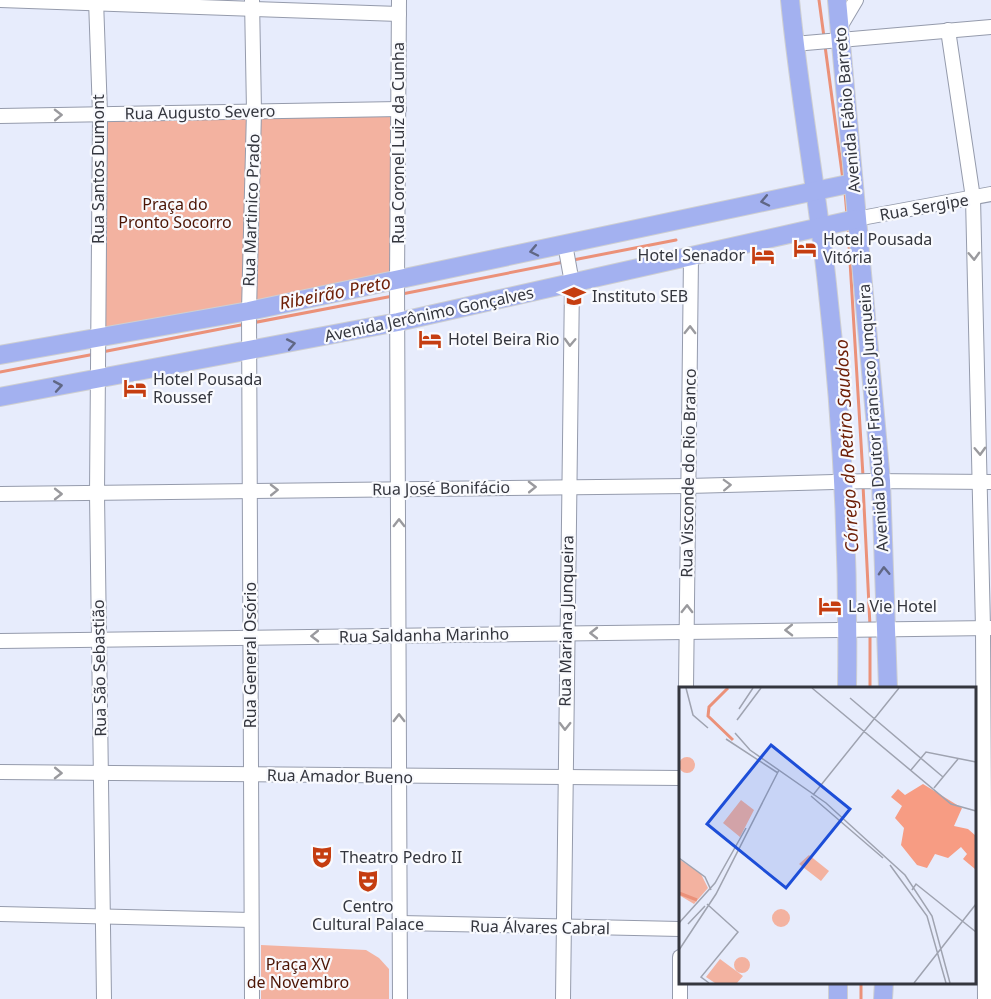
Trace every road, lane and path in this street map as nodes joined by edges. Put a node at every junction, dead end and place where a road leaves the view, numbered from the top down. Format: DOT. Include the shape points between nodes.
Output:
graph roads {
  1 [pos="0,0"];
  2 [pos="790,0"];
  3 [pos="837,0"];
  4 [pos="856,0"];
  5 [pos="96,1"];
  6 [pos="252,4"];
  7 [pos="399,7"];
  8 [pos="991,27"];
  9 [pos="948,30"];
  10 [pos="838,36"];
  11 [pos="797,44"];
  12 [pos="399,109"];
  13 [pos="254,111"];
  14 [pos="100,114"];
  15 [pos="0,116"];
  16 [pos="849,184"];
  17 [pos="818,190"];
  18 [pos="991,194"];
  19 [pos="973,198"];
  20 [pos="853,220"];
  21 [pos="823,227"];
  22 [pos="566,248"];
  23 [pos="691,257"];
  24 [pos="571,278"];
  25 [pos="397,286"];
  26 [pos="249,316"];
  27 [pos="398,318"];
  28 [pos="97,343"];
  29 [pos="249,347"];
  30 [pos="0,355"];
  31 [pos="98,375"];
  32 [pos="0,397"];
  33 [pos="876,481"];
  34 [pos="847,482"];
  35 [pos="986,482"];
  36 [pos="688,486"];
  37 [pos="567,487"];
  38 [pos="399,489"];
  39 [pos="250,490"];
  40 [pos="0,494"];
  41 [pos="97,494"];
  42 [pos="987,628"];
  43 [pos="852,629"];
  44 [pos="882,629"];
  45 [pos="686,632"];
  46 [pos="566,633"];
  47 [pos="399,635"];
  48 [pos="249,637"];
  49 [pos="100,639"];
  50 [pos="0,641"];
  51 [pos="686,687"];
  52 [pos="847,687"];
  53 [pos="888,687"];
  54 [pos="0,772"];
  55 [pos="100,774"];
  56 [pos="251,775"];
  57 [pos="399,776"];
  58 [pos="679,778"];
  59 [pos="565,779"];
  60 [pos="983,779"];
  61 [pos="0,914"];
  62 [pos="101,916"];
  63 [pos="251,920"];
  64 [pos="400,923"];
  65 [pos="563,927"];
  66 [pos="679,929"];
  67 [pos="983,936"];
  68 [pos="680,984"];
  69 [pos="884,984"];
  70 [pos="104,999"];
  71 [pos="252,999"];
  72 [pos="400,999"];
  73 [pos="563,999"];
  74 [pos="680,999"];
  75 [pos="883,999"];
  76 [pos="985,999"];
  1 -- 5 [label="street"];
  2 -- 11 [label="main road"];
  3 -- 10 [label="main road, Avenida Fábio Barreto"];
  4 -- 10 [label="street"];
  5 -- 6 [label="street"];
  5 -- 14 [label="street, Rua Santos Dumont"];
  6 -- 7 [label="street"];
  6 -- 13 [label="street, Rua Martinico Prado"];
  7 -- 12 [label="street, Rua Coronel Luiz da Cunha"];
  8 -- 9 [label="street"];
  9 -- 10 [label="street"];
  9 -- 19 [label="street"];
  10 -- 11 [label="street"];
  10 -- 16 [label="main road, Avenida Fábio Barreto"];
  11 -- 17 [label="main road"];
  12 -- 13 [label="street, Rua Augusto Severo"];
  12 -- 25 [label="street, Rua Coronel Luiz da Cunha"];
  13 -- 14 [label="street, Rua Augusto Severo"];
  13 -- 26 [label="street, Rua Martinico Prado"];
  15 -- 14 [label="street, Rua Augusto Severo, one-way"];
  14 -- 28 [label="street, Rua Santos Dumont"];
  16 -- 17 [label="main road"];
  16 -- 20 [label="main road, Avenida Fábio Barreto"];
  17 -- 21 [label="main road, Avenida Doutor Francisco Junqueira"];
  17 -- 22 [label="main road, one-way"];
  18 -- 19 [label="street, Rua Sergipe"];
  19 -- 20 [label="street, Rua Sergipe"];
  19 -- 35 [label="street, one-way"];
  20 -- 21 [label="main road, Avenida Jerônimo Gonçalves"];
  20 -- 33 [label="main road, Avenida Doutor Francisco Junqueira"];
  21 -- 23 [label="main road, Avenida Jerônimo Gonçalves"];
  21 -- 34 [label="main road, Avenida Doutor Francisco Junqueira"];
  22 -- 24 [label="street, Rua Mariana Junqueira"];
  22 -- 25 [label="main road, one-way"];
  23 -- 24 [label="main road, Avenida Jerônimo Gonçalves"];
  36 -- 23 [label="street, Rua Visconde do Rio Branco, one-way"];
  24 -- 27 [label="main road, Avenida Jerônimo Gonçalves"];
  24 -- 37 [label="street, Rua Mariana Junqueira, one-way"];
  25 -- 26 [label="main road"];
  25 -- 27 [label="street, Rua Coronel Luiz da Cunha"];
  26 -- 28 [label="main road"];
  26 -- 29 [label="street, Rua General Osório"];
  29 -- 27 [label="main road, Avenida Jerônimo Gonçalves, one-way"];
  27 -- 38 [label="street, Rua Coronel Luiz da Cunha"];
  28 -- 30 [label="main road"];
  28 -- 31 [label="street, Rua São Sebastião"];
  29 -- 31 [label="main road, Avenida Jerônimo Gonçalves"];
  29 -- 39 [label="street, Rua General Osório"];
  32 -- 31 [label="main road, Avenida Jerônimo Gonçalves, one-way"];
  31 -- 41 [label="street, Rua São Sebastião"];
  33 -- 34 [label="street, Rua José Bonifácio"];
  33 -- 35 [label="street, Rua José Bonifácio"];
  44 -- 33 [label="main road, Avenida Doutor Francisco Junqueira, one-way"];
  36 -- 34 [label="street, Rua José Bonifácio, one-way"];
  34 -- 43 [label="main road, Avenida Doutor Francisco Junqueira"];
  35 -- 42 [label="street"];
  36 -- 37 [label="street, Rua José Bonifácio"];
  45 -- 36 [label="street, Rua Visconde do Rio Branco, one-way"];
  38 -- 37 [label="street, Rua José Bonifácio, one-way"];
  37 -- 46 [label="street, Rua Mariana Junqueira"];
  39 -- 38 [label="street, Rua José Bonifácio, one-way"];
  47 -- 38 [label="street, Rua Coronel Luiz da Cunha, one-way"];
  39 -- 41 [label="street, Rua José Bonifácio"];
  39 -- 48 [label="street, Rua General Osório"];
  40 -- 41 [label="street, Rua José Bonifácio, one-way"];
  41 -- 49 [label="street, Rua São Sebastião"];
  42 -- 44 [label="street, Rua Saldanha Marinho"];
  42 -- 60 [label="street"];
  43 -- 44 [label="street, Rua Saldanha Marinho"];
  43 -- 45 [label="street, Rua Saldanha Marinho, one-way"];
  43 -- 52 [label="main road, Avenida Doutor Francisco Junqueira"];
  44 -- 53 [label="main road, Avenida Doutor Francisco Junqueira"];
  45 -- 46 [label="street, Rua Saldanha Marinho, one-way"];
  45 -- 51 [label="street, Rua Visconde do Rio Branco"];
  46 -- 47 [label="street, Rua Saldanha Marinho"];
  46 -- 59 [label="street, Rua Mariana Junqueira, one-way"];
  47 -- 48 [label="street, Rua Saldanha Marinho, one-way"];
  57 -- 47 [label="street, Rua Coronel Luiz da Cunha, one-way"];
  48 -- 49 [label="street, Rua Saldanha Marinho"];
  48 -- 56 [label="street, Rua General Osório"];
  49 -- 50 [label="street, Rua Saldanha Marinho"];
  49 -- 55 [label="street, Rua São Sebastião"];
  54 -- 55 [label="street, Rua Amador Bueno, one-way"];
  55 -- 56 [label="street, Rua Amador Bueno"];
  55 -- 62 [label="street, Rua São Sebastião"];
  56 -- 57 [label="street, Rua Amador Bueno"];
  56 -- 63 [label="street, Rua General Osório"];
  57 -- 59 [label="street, Rua Amador Bueno"];
  57 -- 64 [label="street, Rua Coronel Luiz da Cunha"];
  58 -- 59 [label="street, Rua Amador Bueno"];
  59 -- 65 [label="street, Rua Mariana Junqueira"];
  60 -- 67 [label="street"];
  61 -- 62 [label="street"];
  62 -- 63 [label="street"];
  62 -- 70 [label="street, Rua São Sebastião"];
  63 -- 71 [label="street, Rua General Osório"];
  64 -- 65 [label="street, Rua Álvares Cabral"];
  64 -- 72 [label="street, Rua Coronel Luiz da Cunha"];
  65 -- 66 [label="street, Rua Álvares Cabral"];
  65 -- 73 [label="street, Rua Mariana Junqueira"];
  67 -- 76 [label="street"];
  68 -- 74 [label="street"];
  69 -- 75 [label="main road"];
}
